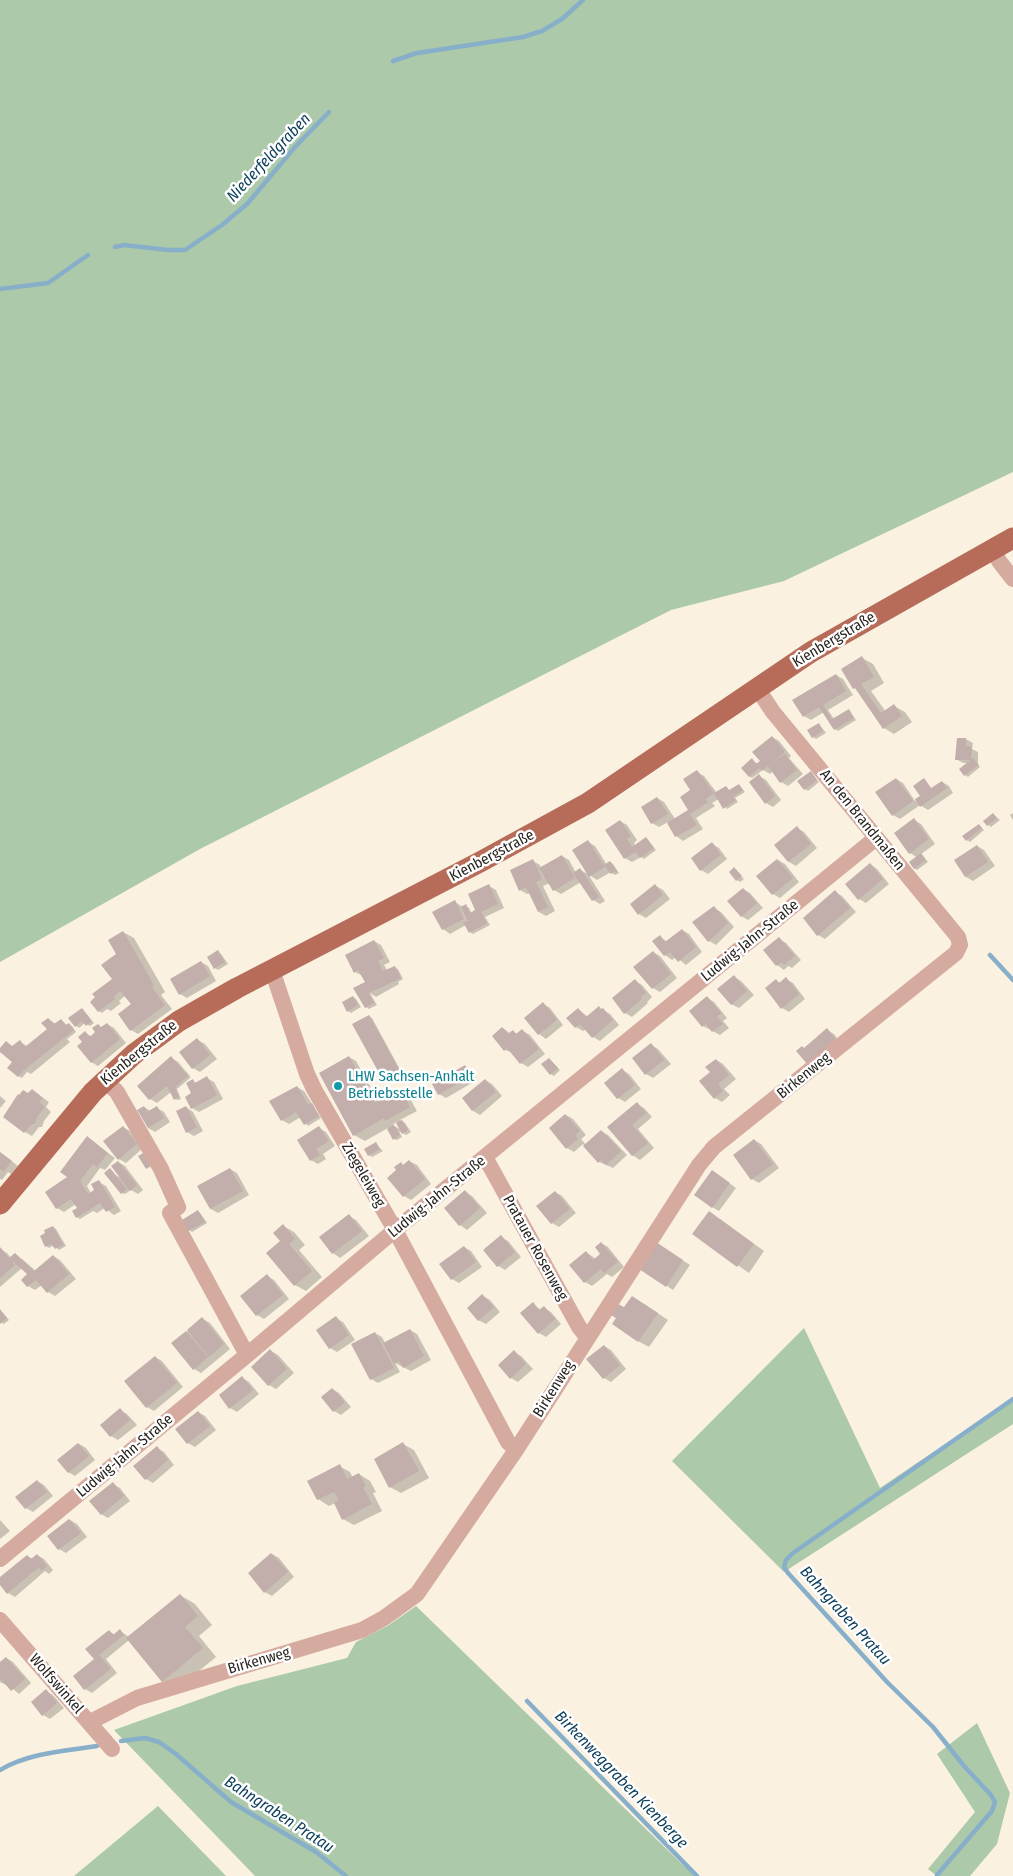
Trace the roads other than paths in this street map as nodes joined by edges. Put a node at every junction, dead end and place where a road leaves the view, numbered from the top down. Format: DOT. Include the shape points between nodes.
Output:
graph roads {
  1 [pos="1013,538"];
  2 [pos="993,549"];
  3 [pos="1013,579"];
  4 [pos="757,688"];
  5 [pos="876,838"];
  6 [pos="956,953"];
  7 [pos="272,970"];
  8 [pos="105,1080"];
  9 [pos="485,1157"];
  10 [pos="0,1204"];
  11 [pos="395,1230"];
  12 [pos="587,1337"];
  13 [pos="247,1355"];
  14 [pos="516,1450"];
  15 [pos="0,1559"];
  16 [pos="0,1620"];
  17 [pos="90,1722"];
  18 [pos="112,1749"];
  1 -- 2 [label="main road, Kienbergstraße"];
  2 -- 3 [label="street"];
  2 -- 4 [label="main road, Kienbergstraße" via="836,636"];
  4 -- 5 [label="street, An den Brandmaßen"];
  4 -- 7 [label="main road, Kienbergstraße" via="588,804"];
  5 -- 6 [label="street, An den Brandmaßen" via="958,937 960,945"];
  5 -- 9 [label="street, Ludwig-Jahn-Straße"];
  6 -- 12 [label="street, Birkenweg" via="714,1148 699,1165"];
  7 -- 8 [label="main road, Kienbergstraße" via="180,1020"];
  7 -- 11 [label="street, Ziegeleiweg" via="314,1089"];
  8 -- 10 [label="main road, Kienbergstraße"];
  8 -- 13 [label="street" via="117,1092 160,1169 178,1207 170,1212"];
  9 -- 11 [label="street, Ludwig-Jahn-Straße"];
  9 -- 12 [label="street, Pratauer Rosenweg" via="578,1327"];
  11 -- 13 [label="street, Ludwig-Jahn-Straße"];
  11 -- 14 [label="street, Ziegeleiweg" via="508,1442"];
  12 -- 14 [label="street, Birkenweg"];
  13 -- 15 [label="street, Ludwig-Jahn-Straße"];
  14 -- 17 [label="street, Birkenweg" via="417,1594 384,1618 347,1635 137,1698"];
  16 -- 17 [label="street, Wolfswinkel"];
  17 -- 18 [label="street, Wolfswinkel"];
}
